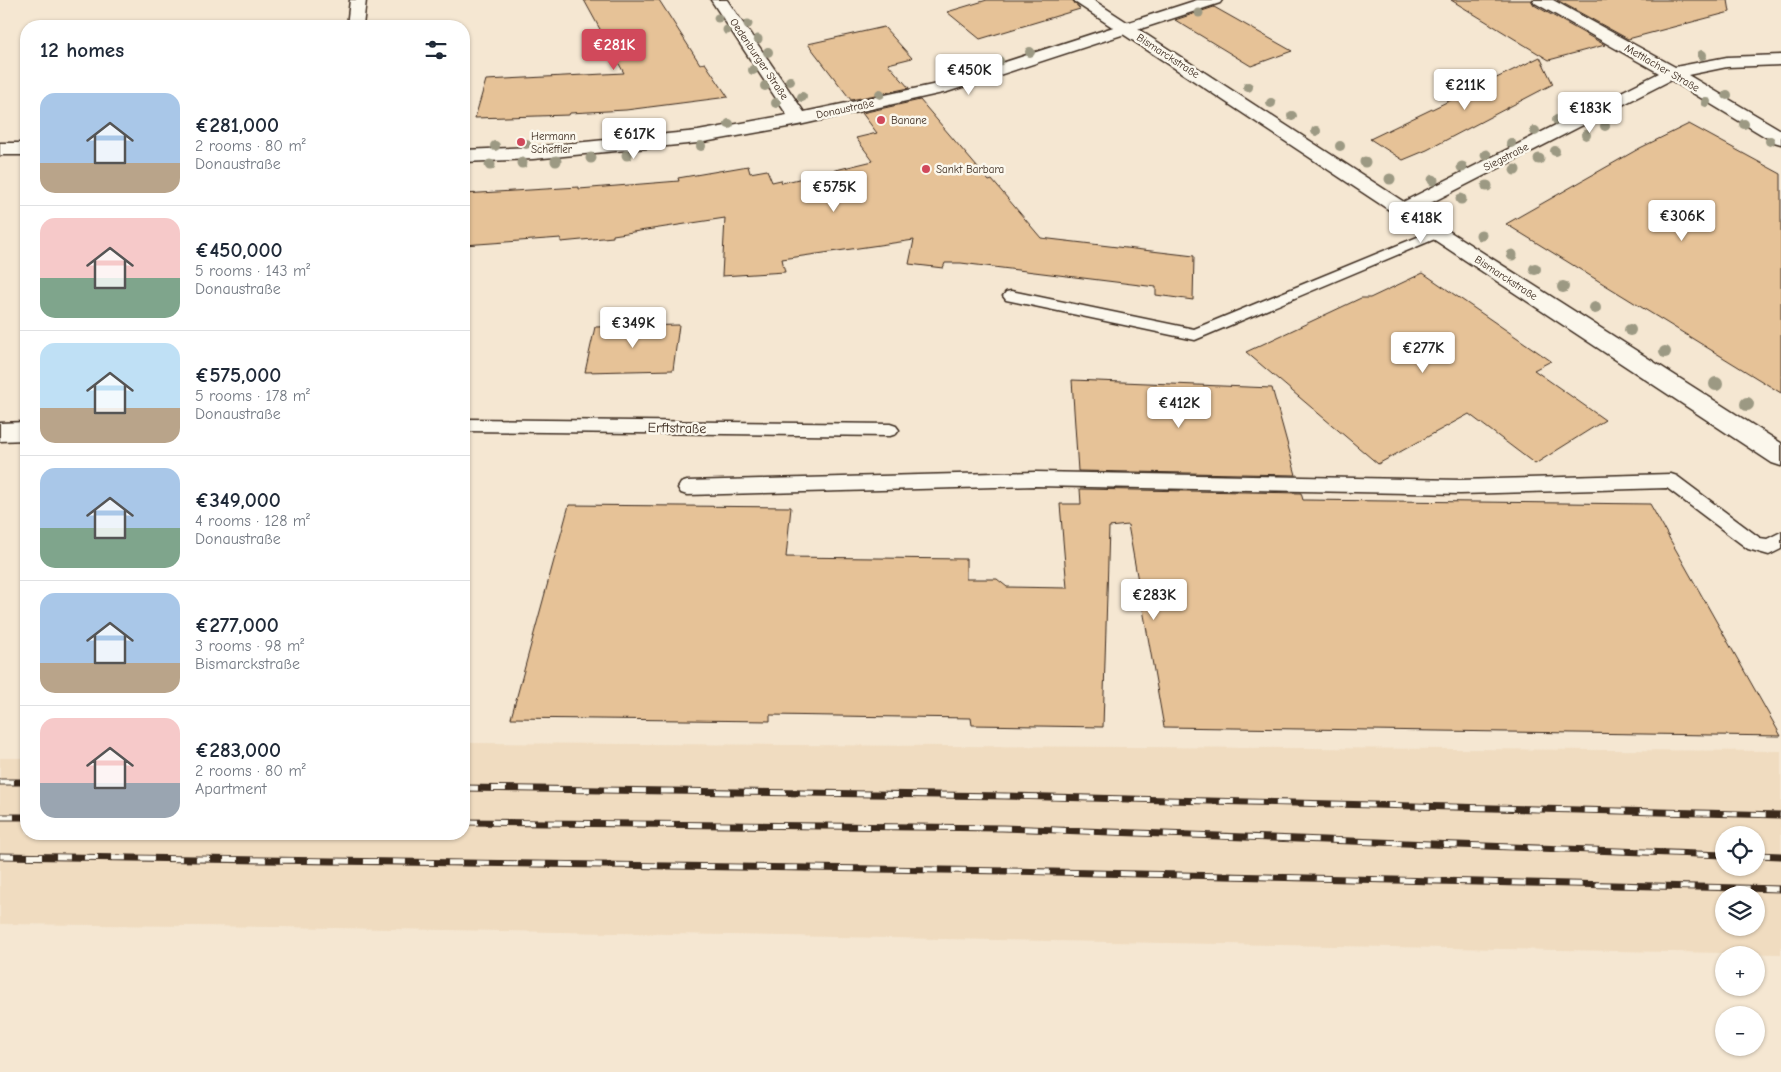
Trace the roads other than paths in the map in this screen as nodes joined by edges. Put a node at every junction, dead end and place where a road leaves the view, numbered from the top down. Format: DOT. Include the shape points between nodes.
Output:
graph roads {
  1 [pos="358,0"];
  2 [pos="719,0"];
  3 [pos="1082,0"];
  4 [pos="1214,0"];
  5 [pos="1542,0"];
  6 [pos="356,20"];
  7 [pos="1126,28"];
  8 [pos="1781,60"];
  9 [pos="1672,73"];
  10 [pos="799,119"];
  11 [pos="1781,138"];
  12 [pos="0,149"];
  13 [pos="20,150"];
  14 [pos="470,156"];
  15 [pos="1402,210"];
  16 [pos="1437,233"];
  17 [pos="1011,296"];
  18 [pos="470,425"];
  19 [pos="890,430"];
  20 [pos="20,431"];
  21 [pos="0,432"];
  22 [pos="1781,456"];
  23 [pos="687,488"];
  24 [pos="1781,540"];
  1 -- 6 [label="street"];
  2 -- 10 [label="street, Oedenburger Straße"];
  3 -- 7 [label="street, Bismarckstraße"];
  4 -- 7 [label="street, Donaustraße"];
  5 -- 9 [label="street, Mettlacher Straße"];
  7 -- 10 [label="street, Donaustraße" via="941,88"];
  7 -- 15 [label="street, Bismarckstraße"];
  8 -- 9 [label="street, Siegstraße" via="1727,62"];
  9 -- 11 [label="street, Mettlacher Straße"];
  9 -- 15 [label="street, Siegstraße"];
  10 -- 14 [label="street, Donaustraße" via="698,137"];
  12 -- 13 [label="street"];
  15 -- 16 [label="street, Bismarckstraße"];
  16 -- 17 [label="lane" via="1195,335"];
  16 -- 22 [label="street, Bismarckstraße"];
  18 -- 19 [label="lane, Erftstraße"];
  20 -- 21 [label="street"];
  23 -- 24 [label="lane" via="1035,479 1460,487 1671,481 1755,544 1769,547"];
}
